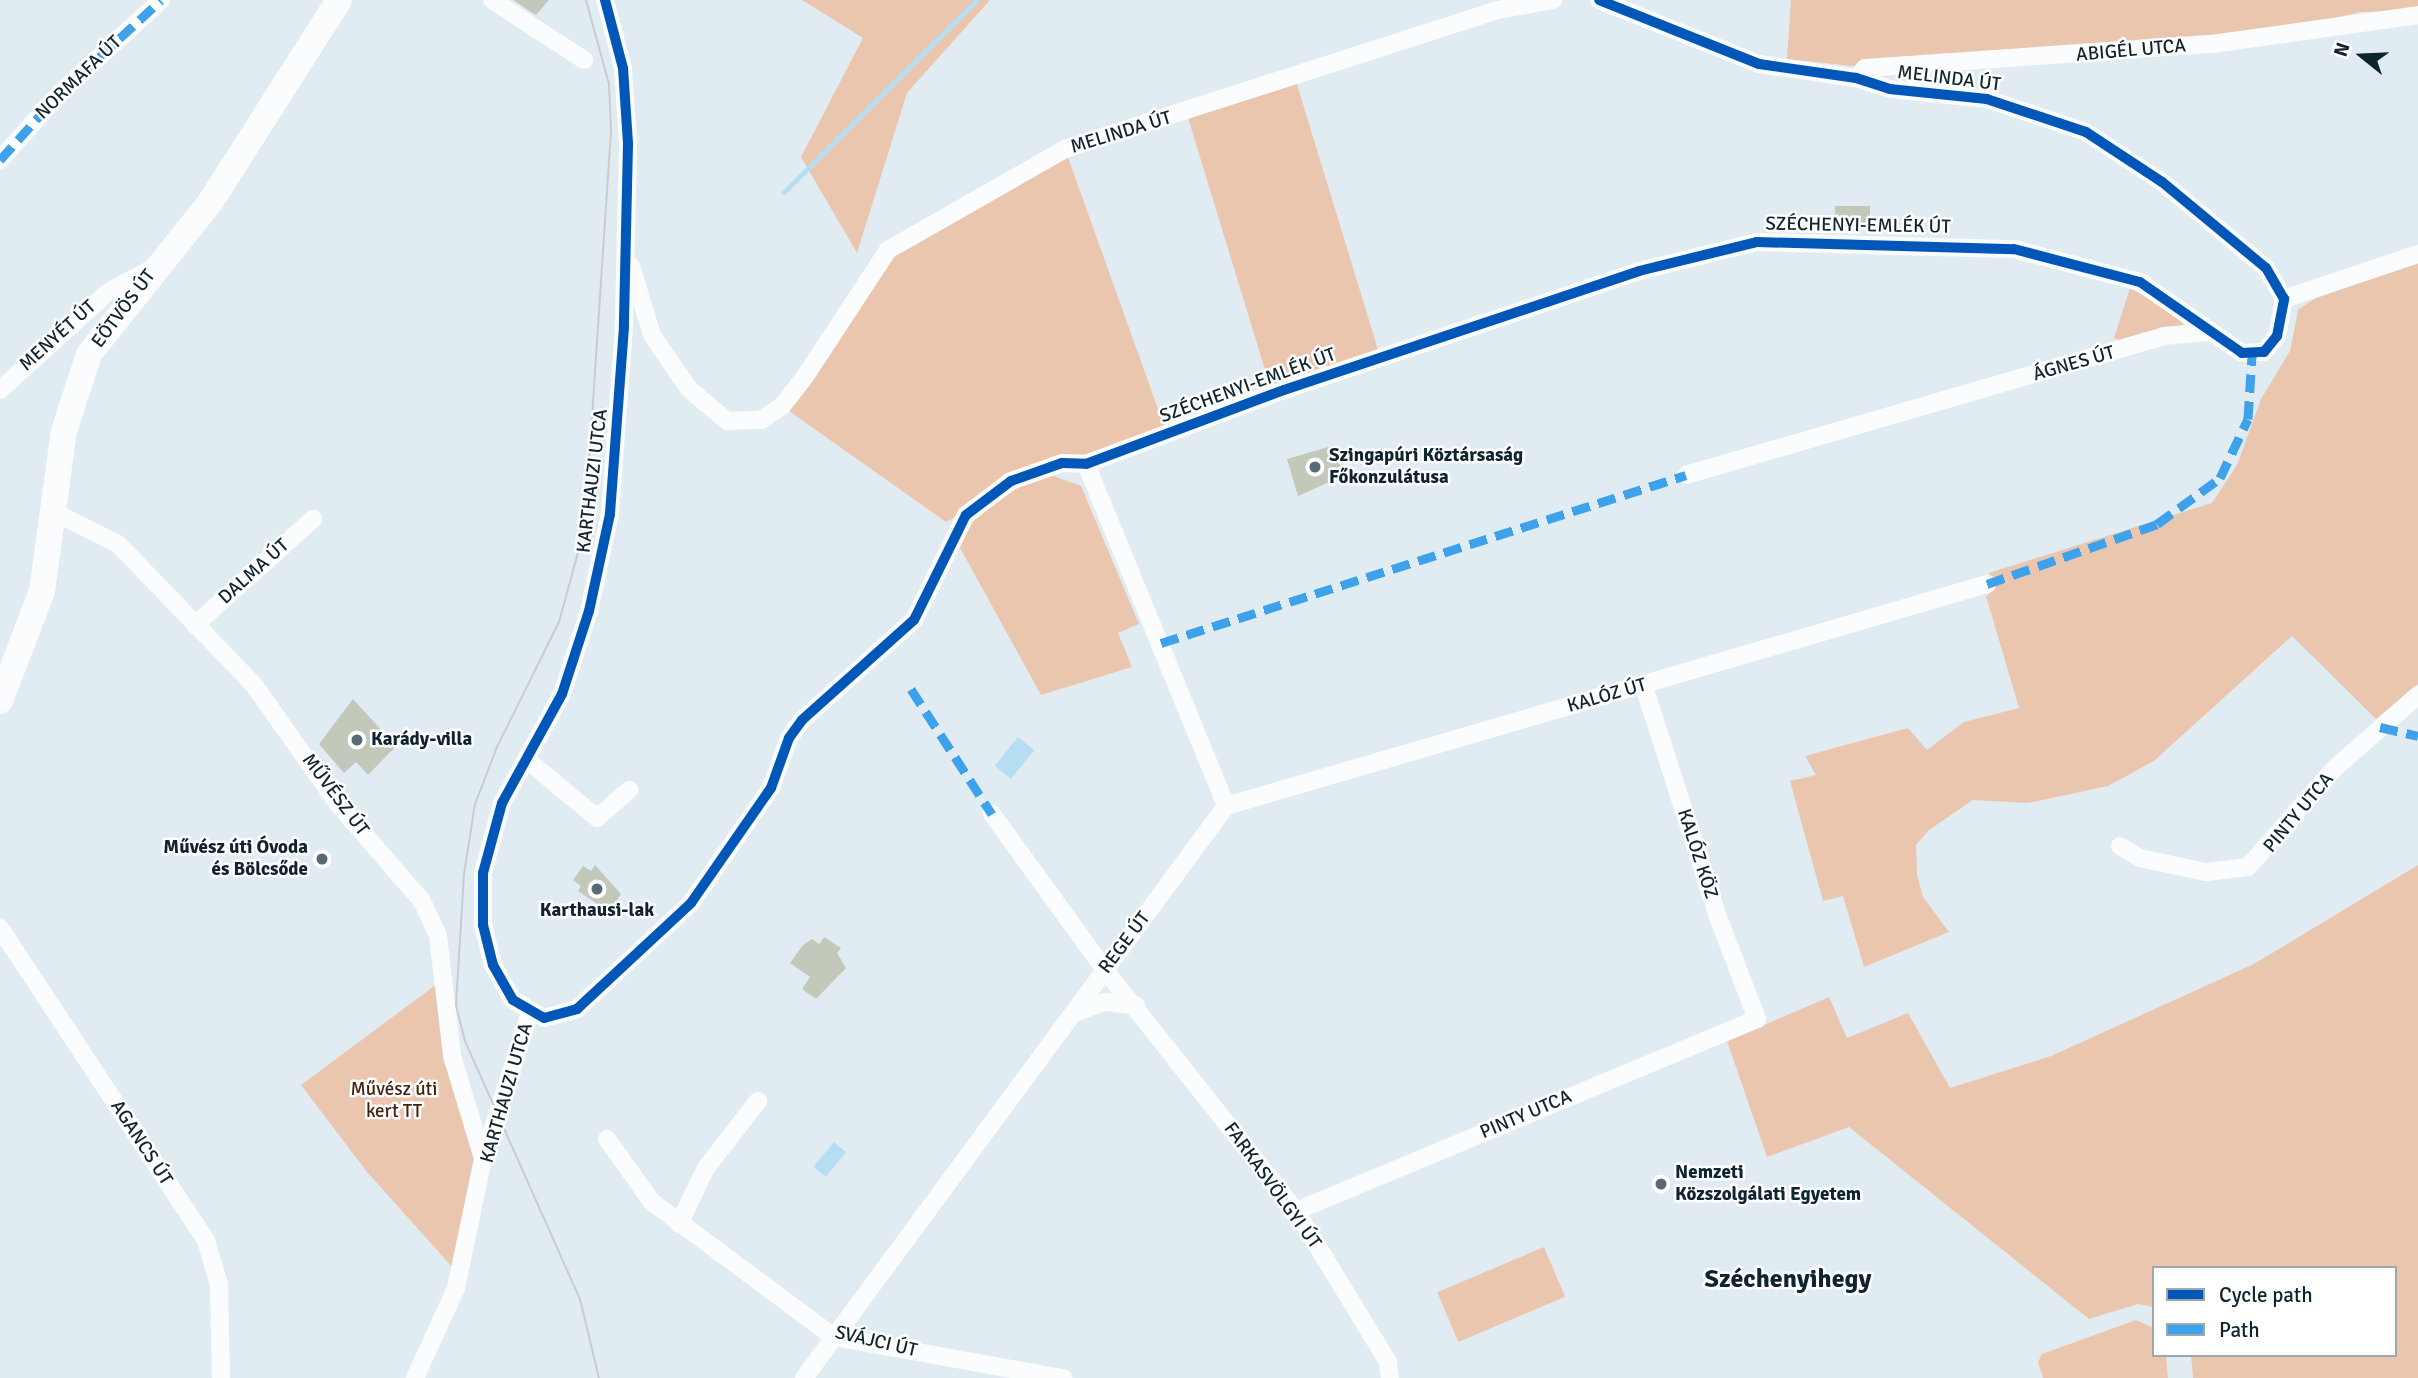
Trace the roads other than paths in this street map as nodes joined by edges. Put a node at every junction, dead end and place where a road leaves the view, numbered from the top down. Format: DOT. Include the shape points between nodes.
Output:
graph roads {
  1 [pos="161,0"];
  2 [pos="339,0"];
  3 [pos="492,0"];
  4 [pos="605,0"];
  5 [pos="1552,0"];
  6 [pos="1599,0"];
  7 [pos="2413,15"];
  8 [pos="584,60"];
  9 [pos="1856,78"];
  10 [pos="0,160"];
  11 [pos="626,253"];
  12 [pos="2418,254"];
  13 [pos="157,266"];
  14 [pos="2284,299"];
  15 [pos="2208,332"];
  16 [pos="0,390"];
  17 [pos="1086,464"];
  18 [pos="1686,475"];
  19 [pos="54,512"];
  20 [pos="313,519"];
  21 [pos="1987,584"];
  22 [pos="195,625"];
  23 [pos="1644,686"];
  24 [pos="2418,695"];
  25 [pos="0,701"];
  26 [pos="527,760"];
  27 [pos="629,790"];
  28 [pos="1226,806"];
  29 [pos="992,814"];
  30 [pos="2120,846"];
  31 [pos="0,929"];
  32 [pos="1105,970"];
  33 [pos="1136,1005"];
  34 [pos="530,1013"];
  35 [pos="1074,1013"];
  36 [pos="1757,1019"];
  37 [pos="758,1101"];
  38 [pos="607,1139"];
  39 [pos="483,1159"];
  40 [pos="1296,1212"];
  41 [pos="679,1224"];
  42 [pos="834,1337"];
  43 [pos="1025,1375"];
  44 [pos="221,1378"];
  45 [pos="415,1378"];
  46 [pos="804,1378"];
  47 [pos="1063,1378"];
  48 [pos="1390,1378"];
  1 -- 10 [label="street, NORMAFA ÚT" via="60,93"];
  2 -- 13 [label="street, EÖTVÖS ÚT" via="243,154"];
  3 -- 8 [label="street"];
  4 -- 11 [label="street, KARTHAUZI UTCA" via="623,68"];
  5 -- 11 [label="street, MELINDA ÚT" via="1497,10 1065,149 888,250 782,407 743,423 727,421 701,403 652,335"];
  6 -- 9 [label="street, MELINDA ÚT" via="1759,64"];
  7 -- 9 [label="street, ABIGÉL UTCA" via="2212,44 1865,68"];
  9 -- 14 [label="street, MELINDA ÚT" via="1890,89 1987,99 2086,132 2162,182 2238,243 2266,268"];
  11 -- 26 [label="street, KARTHAUZI UTCA" via="614,473 601,562 562,694"];
  12 -- 14 [label="street"];
  13 -- 16 [label="street, MENYÉT ÚT" via="108,292"];
  13 -- 19 [label="street, EÖTVÖS ÚT" via="111,321 76,382"];
  14 -- 15 [label="street" via="2277,336 2255,356 2228,348"];
  15 -- 17 [label="street, SZÉCHENYI-EMLÉK ÚT" via="2185,309 2140,282 2051,256 1978,246 1757,242 1639,271 1284,390"];
  15 -- 18 [label="street, ÁGNES ÚT" via="2164,336"];
  17 -- 28 [label="street"];
  17 -- 34 [label="street, SZÉCHENYI-EMLÉK ÚT" via="1062,463 1011,481 966,515 914,620 802,720 789,738 771,788 739,839 675,921 577,1009 559,1017"];
  19 -- 22 [label="street, MŰVÉSZ ÚT" via="118,544"];
  19 -- 25 [label="street, EÖTVÖS ÚT" via="42,591"];
  20 -- 22 [label="street, DALMA ÚT"];
  21 -- 23 [label="street, KALÓZ ÚT"];
  22 -- 39 [label="street, MŰVÉSZ ÚT" via="275,711 338,804 434,921 452,1056"];
  23 -- 28 [label="street, KALÓZ ÚT"];
  23 -- 36 [label="street, KALÓZ KÖZ" via="1718,917"];
  24 -- 30 [label="street, PINTY UTCA" via="2334,769 2248,867 2206,872 2140,858"];
  26 -- 27 [label="street" via="597,818"];
  26 -- 34 [label="street, KARTHAUZI UTCA" via="494,823 482,897 493,965 506,991"];
  28 -- 32 [label="street, REGE ÚT"];
  29 -- 32 [label="street, FARKASVÖLGYI ÚT"];
  31 -- 44 [label="street, AGANCS ÚT" via="206,1241 219,1284"];
  32 -- 33 [label="street, FARKASVÖLGYI ÚT"];
  32 -- 35 [label="street, REGE ÚT"];
  33 -- 35 [label="street" via="1105,1002"];
  33 -- 40 [label="street, FARKASVÖLGYI ÚT"];
  34 -- 39 [label="street, KARTHAUZI UTCA"];
  35 -- 42 [label="street, REGE ÚT"];
  36 -- 40 [label="street, PINTY UTCA"];
  37 -- 41 [label="street" via="706,1168"];
  38 -- 41 [label="street, SVÁJCI ÚT" via="652,1202"];
  39 -- 45 [label="street, KARTHAUZI UTCA" via="484,1176 456,1288"];
  40 -- 48 [label="street, FARKASVÖLGYI ÚT" via="1388,1362"];
  41 -- 42 [label="street, SVÁJCI ÚT"];
  42 -- 43 [label="street, SVÁJCI ÚT"];
  42 -- 46 [label="street, REGE ÚT"];
  43 -- 47 [label="street, SVÁJCI ÚT"];
}
